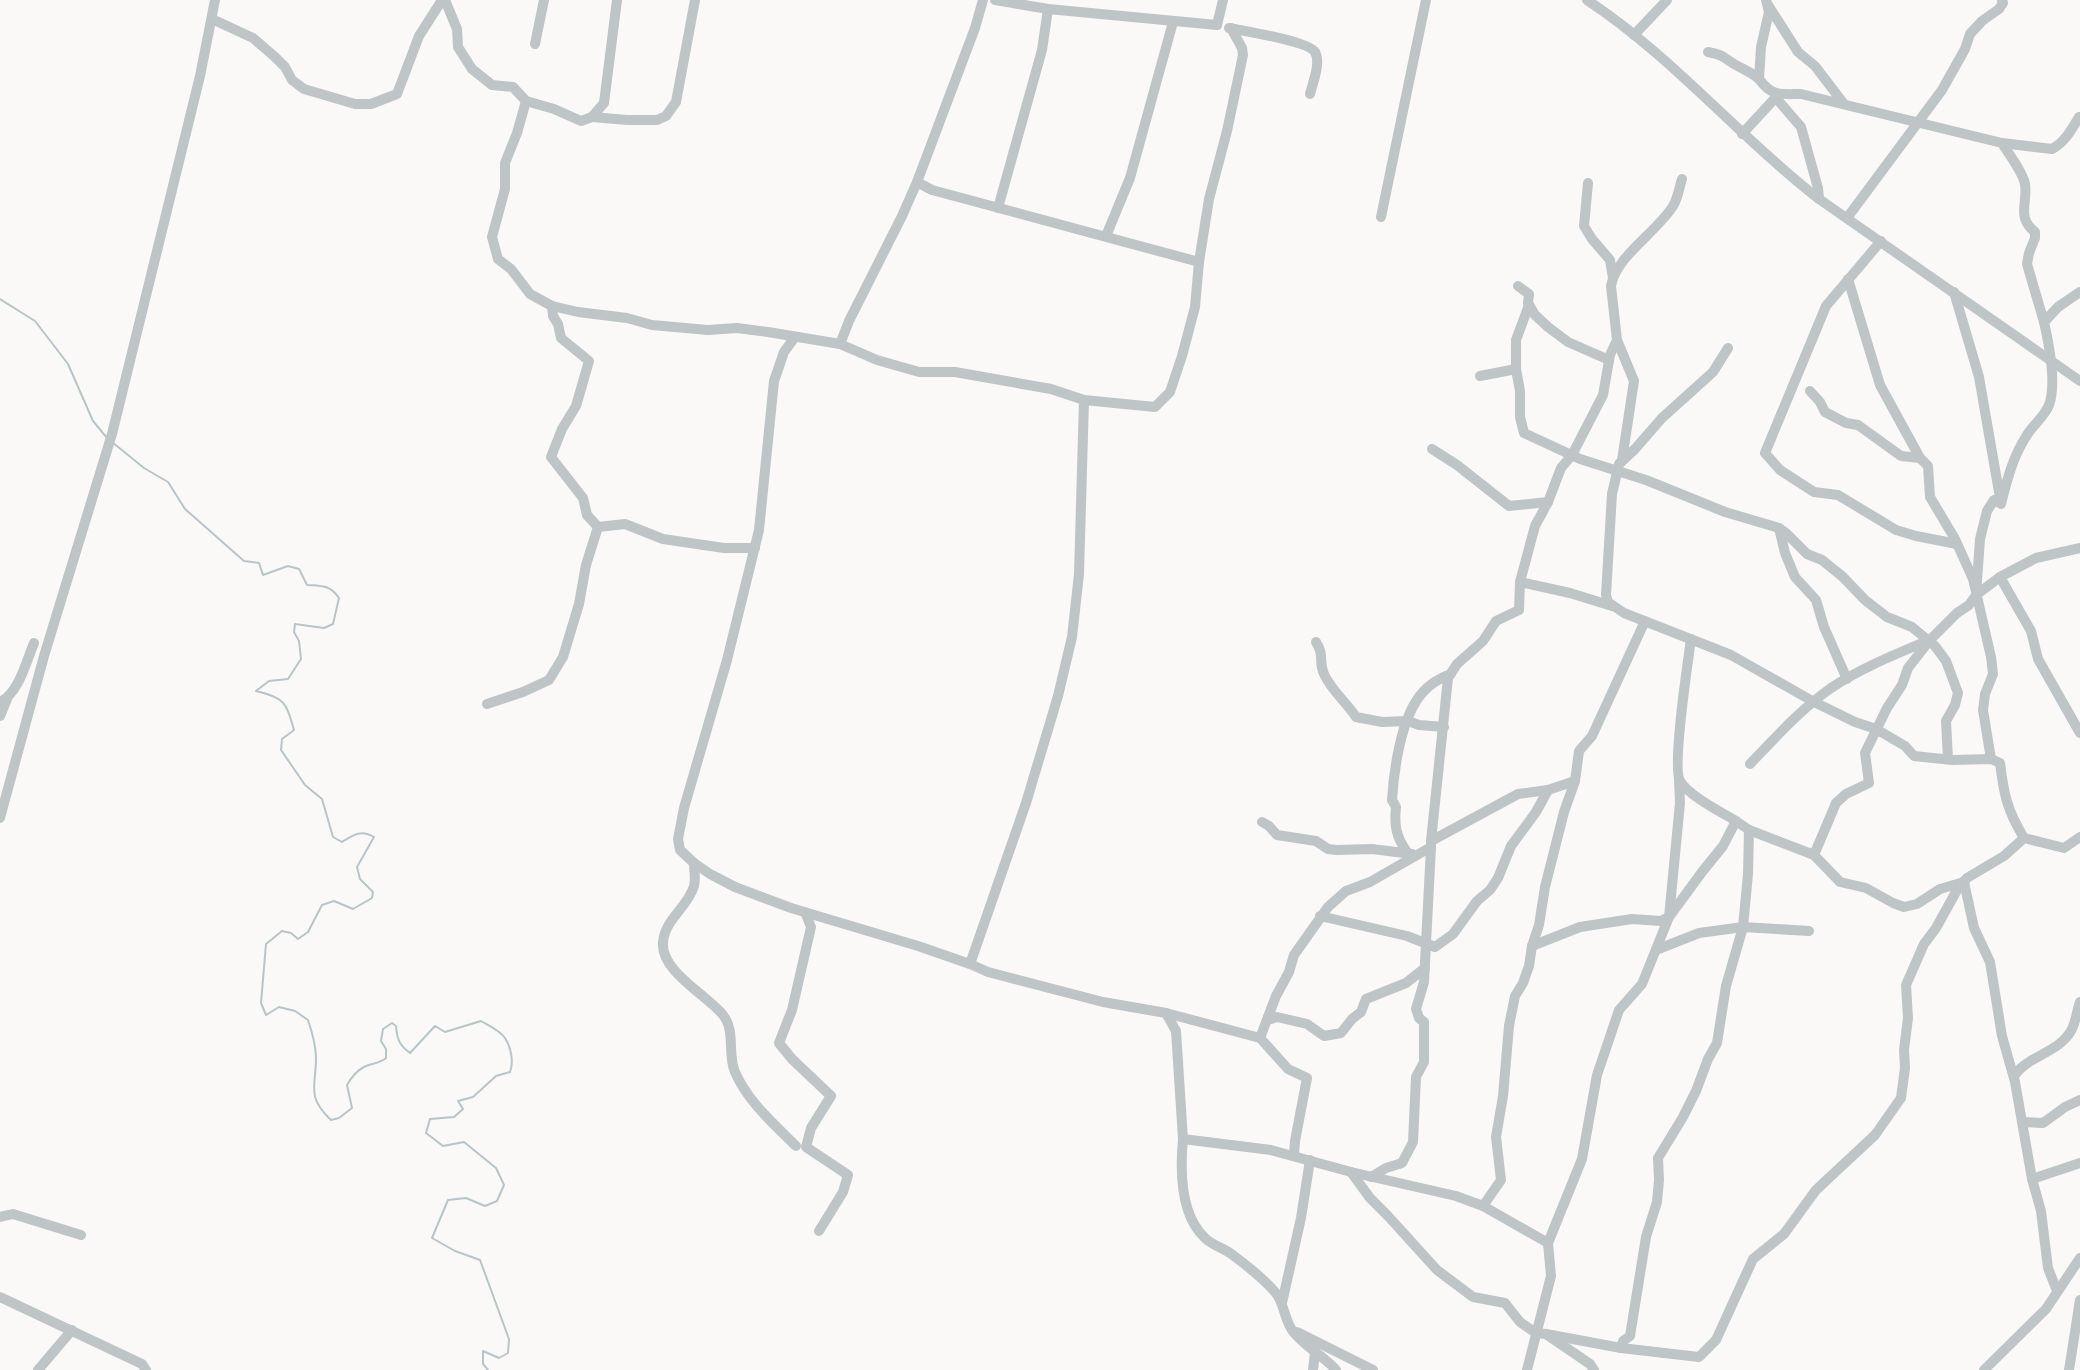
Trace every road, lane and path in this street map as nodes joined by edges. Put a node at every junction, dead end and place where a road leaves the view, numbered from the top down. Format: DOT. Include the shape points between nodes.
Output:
graph roads {
  1 [pos="215,0"];
  2 [pos="443,0"];
  3 [pos="544,0"];
  4 [pos="617,0"];
  5 [pos="694,0"];
  6 [pos="983,0"];
  7 [pos="995,0"];
  8 [pos="1223,0"];
  9 [pos="1426,0"];
  10 [pos="1587,0"];
  11 [pos="1667,0"];
  12 [pos="2001,0"];
  13 [pos="1767,2"];
  14 [pos="1048,9"];
  15 [pos="212,19"];
  16 [pos="1173,22"];
  17 [pos="1217,25"];
  18 [pos="1231,28"];
  19 [pos="1634,35"];
  20 [pos="535,44"];
  21 [pos="1708,52"];
  22 [pos="1759,80"];
  23 [pos="1310,94"];
  24 [pos="1778,96"];
  25 [pos="526,101"];
  26 [pos="1844,104"];
  27 [pos="592,117"];
  28 [pos="2080,117"];
  29 [pos="1920,122"];
  30 [pos="2080,122"];
  31 [pos="1742,134"];
  32 [pos="2002,143"];
  33 [pos="1682,179"];
  34 [pos="917,182"];
  35 [pos="1588,183"];
  36 [pos="1819,199"];
  37 [pos="998,208"];
  38 [pos="1381,217"];
  39 [pos="1847,218"];
  40 [pos="1106,236"];
  41 [pos="1881,241"];
  42 [pos="1199,262"];
  43 [pos="1613,279"];
  44 [pos="1848,279"];
  45 [pos="1518,286"];
  46 [pos="1954,292"];
  47 [pos="2080,292"];
  48 [pos="1529,305"];
  49 [pos="552,306"];
  50 [pos="2044,322"];
  51 [pos="795,336"];
  52 [pos="1617,340"];
  53 [pos="840,344"];
  54 [pos="1728,348"];
  55 [pos="1609,360"];
  56 [pos="2052,360"];
  57 [pos="1516,369"];
  58 [pos="1479,376"];
  59 [pos="2080,381"];
  60 [pos="1810,391"];
  61 [pos="1084,400"];
  62 [pos="1432,449"];
  63 [pos="1572,455"];
  64 [pos="1920,458"];
  65 [pos="1622,460"];
  66 [pos="1616,471"];
  67 [pos="1548,502"];
  68 [pos="2001,504"];
  69 [pos="598,527"];
  70 [pos="1779,528"];
  71 [pos="1957,544"];
  72 [pos="755,548"];
  73 [pos="2079,550"];
  74 [pos="2000,577"];
  75 [pos="1520,582"];
  76 [pos="1976,595"];
  77 [pos="1614,606"];
  78 [pos="1645,621"];
  79 [pos="1691,639"];
  80 [pos="1929,641"];
  81 [pos="1316,642"];
  82 [pos="34,643"];
  83 [pos="1451,674"];
  84 [pos="1847,679"];
  85 [pos="4,701"];
  86 [pos="1814,702"];
  87 [pos="487,704"];
  88 [pos="0,716"];
  89 [pos="1408,721"];
  90 [pos="1444,727"];
  91 [pos="1876,729"];
  92 [pos="2080,733"];
  93 [pos="1948,759"];
  94 [pos="1991,759"];
  95 [pos="1750,764"];
  96 [pos="1679,780"];
  97 [pos="1575,781"];
  98 [pos="1548,790"];
  99 [pos="0,818"];
  100 [pos="1262,822"];
  101 [pos="1736,822"];
  102 [pos="1749,830"];
  103 [pos="2080,837"];
  104 [pos="2024,838"];
  105 [pos="1431,844"];
  106 [pos="1411,854"];
  107 [pos="1814,855"];
  108 [pos="694,863"];
  109 [pos="1964,882"];
  110 [pos="805,912"];
  111 [pos="1320,916"];
  112 [pos="1669,917"];
  113 [pos="1743,927"];
  114 [pos="1809,931"];
  115 [pos="1425,943"];
  116 [pos="1532,946"];
  117 [pos="1656,950"];
  118 [pos="970,964"];
  119 [pos="1425,968"];
  120 [pos="2080,1002"];
  121 [pos="1166,1013"];
  122 [pos="1268,1017"];
  123 [pos="1260,1038"];
  124 [pos="2014,1077"];
  125 [pos="2080,1100"];
  126 [pos="2022,1122"];
  127 [pos="1184,1139"];
  128 [pos="796,1146"];
  129 [pos="1294,1155"];
  130 [pos="1310,1160"];
  131 [pos="2080,1163"];
  132 [pos="1352,1172"];
  133 [pos="1371,1177"];
  134 [pos="2032,1179"];
  135 [pos="1483,1206"];
  136 [pos="0,1217"];
  137 [pos="819,1231"];
  138 [pos="81,1235"];
  139 [pos="1548,1243"];
  140 [pos="2080,1258"];
  141 [pos="2057,1291"];
  142 [pos="0,1297"];
  143 [pos="2080,1300"];
  144 [pos="1281,1303"];
  145 [pos="1291,1329"];
  146 [pos="72,1330"];
  147 [pos="1541,1334"];
  148 [pos="1620,1348"];
  149 [pos="1315,1352"];
  150 [pos="38,1370"];
  151 [pos="146,1370"];
  152 [pos="1313,1370"];
  153 [pos="1336,1370"];
  154 [pos="1373,1370"];
  155 [pos="1527,1370"];
  156 [pos="1594,1370"];
  157 [pos="1984,1370"];
  158 [pos="2069,1370"];
  1 -- 15 [label="street"];
  2 -- 15 [label="street" via="419,36 397,94 371,104 355,104 304,89 253,38"];
  2 -- 25 [label="street" via="457,29 458,47 472,69 492,85 513,87"];
  3 -- 20 [label="street"];
  4 -- 27 [label="street" via="604,103"];
  5 -- 27 [label="street" via="676,102 666,116 645,121"];
  6 -- 34 [label="street"];
  7 -- 14 [label="street"];
  8 -- 17 [label="street"];
  9 -- 38 [label="street"];
  10 -- 19 [label="street"];
  11 -- 19 [label="street"];
  12 -- 29 [label="street" via="1999,9 1970,34 1942,90"];
  13 -- 22 [label="street" via="1769,12"];
  13 -- 26 [label="street" via="1798,52 1815,66"];
  14 -- 16 [label="street"];
  14 -- 37 [label="street" via="1042,50"];
  15 -- 99 [label="street" via="112,434"];
  16 -- 17 [label="street"];
  16 -- 40 [label="street" via="1130,178"];
  17 -- 18 [label="street"];
  18 -- 23 [label="street" via="1311,48 1317,62"];
  18 -- 42 [label="street" via="1243,55 1209,200"];
  19 -- 31 [label="street"];
  21 -- 22 [label="street" via="1722,54"];
  22 -- 24 [label="street" via="1767,91"];
  24 -- 26 [label="street" via="1801,94"];
  24 -- 31 [label="street"];
  24 -- 36 [label="street" via="1802,127"];
  25 -- 27 [label="street" via="581,121"];
  25 -- 49 [label="street" via="505,163 505,189 492,237 498,259 530,294"];
  26 -- 29 [label="street"];
  28 -- 30 [label="street"];
  28 -- 32 [label="street" via="2059,145 2052,148"];
  29 -- 32 [label="street"];
  29 -- 39 [label="street"];
  31 -- 36 [label="street"];
  32 -- 50 [label="street" via="2025,184 2024,215 2027,226 2035,232 2027,264"];
  33 -- 43 [label="street" via="1672,207 1622,262"];
  34 -- 37 [label="street" via="932,190"];
  34 -- 53 [label="street"];
  35 -- 43 [label="street" via="1584,226 1610,260"];
  36 -- 39 [label="street"];
  37 -- 40 [label="street"];
  39 -- 41 [label="street"];
  40 -- 42 [label="street"];
  41 -- 44 [label="street"];
  41 -- 46 [label="street"];
  42 -- 61 [label="street" via="1195,307 1170,392 1155,406"];
  43 -- 52 [label="street"];
  44 -- 64 [label="street" via="1880,385"];
  44 -- 71 [label="street" via="1826,306 1765,453 1780,470 1814,492 1838,495 1896,530"];
  45 -- 48 [label="street" via="1529,294"];
  46 -- 56 [label="street"];
  46 -- 68 [label="street" via="1979,377"];
  47 -- 50 [label="street"];
  48 -- 55 [label="street" via="1535,315 1568,342"];
  48 -- 57 [label="street" via="1516,340"];
  49 -- 51 [label="street" via="652,325 708,330 737,328"];
  49 -- 69 [label="street" via="561,338 589,362 576,406 551,457 583,498 587,515"];
  50 -- 56 [label="street"];
  51 -- 53 [label="street"];
  51 -- 72 [label="street" via="784,352 774,381"];
  52 -- 55 [label="street"];
  52 -- 65 [label="street" via="1634,381"];
  53 -- 61 [label="street" via="919,372 955,372 1019,382"];
  54 -- 65 [label="street" via="1713,372"];
  55 -- 63 [label="street" via="1603,395"];
  56 -- 59 [label="street"];
  56 -- 68 [label="street" via="2049,404 2019,450"];
  57 -- 58 [label="street"];
  57 -- 63 [label="street" via="1524,433"];
  60 -- 64 [label="street" via="1825,412 1864,428 1901,456"];
  61 -- 118 [label="street" via="1080,574 1072,638 1026,803"];
  62 -- 67 [label="street" via="1509,506"];
  63 -- 66 [label="street"];
  63 -- 67 [label="street" via="1561,468"];
  64 -- 71 [label="street" via="1928,466 1930,497"];
  65 -- 66 [label="street"];
  66 -- 70 [label="street"];
  66 -- 77 [label="street" via="1606,595"];
  67 -- 75 [label="street" via="1530,540"];
  68 -- 76 [label="street" via="1994,500 1987,511 1980,539"];
  69 -- 72 [label="street" via="625,524 663,539 724,548"];
  69 -- 87 [label="street" via="564,657 549,680"];
  70 -- 80 [label="street" via="1807,554 1836,571 1887,617 1912,627"];
  70 -- 84 [label="street" via="1795,577 1816,600"];
  71 -- 76 [label="street"];
  72 -- 108 [label="street" via="684,808 678,845"];
  73 -- 74 [label="street" via="2036,558"];
  74 -- 76 [label="street"];
  74 -- 92 [label="street" via="2031,631 2038,659"];
  75 -- 77 [label="street"];
  75 -- 83 [label="street" via="1519,610 1496,621 1483,641"];
  76 -- 80 [label="street"];
  76 -- 94 [label="street" via="1993,674 1983,710"];
  77 -- 78 [label="street"];
  78 -- 79 [label="street"];
  78 -- 97 [label="street" via="1592,736 1579,751"];
  79 -- 86 [label="street" via="1731,655"];
  79 -- 96 [label="street" via="1676,757"];
  80 -- 84 [label="street" via="1869,665"];
  80 -- 91 [label="street" via="1911,663"];
  80 -- 93 [label="street" via="1946,661 1958,693 1946,721"];
  81 -- 89 [label="street" via="1322,651 1324,675 1356,717"];
  82 -- 85 [label="street" via="19,679"];
  83 -- 89 [label="street" via="1422,693"];
  83 -- 90 [label="street"];
  84 -- 86 [label="street"];
  85 -- 88 [label="street"];
  86 -- 91 [label="street"];
  86 -- 95 [label="street"];
  89 -- 90 [label="street"];
  89 -- 106 [label="street" via="1398,750 1392,800 1399,841"];
  90 -- 105 [label="street"];
  91 -- 93 [label="street" via="1914,756"];
  91 -- 107 [label="street" via="1865,753 1869,783 1836,803"];
  93 -- 94 [label="street"];
  94 -- 104 [label="street" via="2000,763 2010,815"];
  96 -- 101 [label="street" via="1690,792"];
  96 -- 112 [label="street"];
  97 -- 98 [label="street"];
  97 -- 116 [label="street"];
  98 -- 105 [label="street" via="1518,794"];
  98 -- 115 [label="street" via="1511,846 1490,890 1453,934 1435,946"];
  100 -- 106 [label="street" via="1277,836 1316,842 1328,849"];
  101 -- 102 [label="street"];
  101 -- 112 [label="street" via="1723,846"];
  102 -- 107 [label="street"];
  102 -- 113 [label="street"];
  103 -- 104 [label="street" via="2064,848"];
  104 -- 109 [label="street"];
  105 -- 106 [label="street"];
  105 -- 115 [label="street"];
  106 -- 111 [label="street" via="1370,882 1346,891"];
  107 -- 109 [label="street" via="1840,882 1866,888 1904,907"];
  108 -- 110 [label="street" via="735,887"];
  108 -- 128 [label="street" via="694,886 666,929 664,951 682,978 724,1016 734,1071 749,1098"];
  109 -- 124 [label="street" via="1974,928 1990,962 2002,1036"];
  109 -- 148 [label="street" via="1924,944 1906,985 1908,1018 1901,1098 1875,1135 1816,1190 1784,1234 1753,1258 1716,1340 1699,1357"];
  110 -- 118 [label="street"];
  110 -- 137 [label="street" via="811,927 792,1010 779,1043 831,1096 811,1128 806,1147 848,1175 843,1192"];
  111 -- 115 [label="street"];
  111 -- 122 [label="street" via="1294,955"];
  112 -- 116 [label="street" via="1662,921 1632,919 1580,927"];
  112 -- 117 [label="street"];
  113 -- 114 [label="street"];
  113 -- 117 [label="street" via="1699,933"];
  113 -- 148 [label="street" via="1726,986 1717,1043 1683,1117 1658,1158 1656,1202 1646,1237 1630,1336"];
  115 -- 119 [label="street"];
  116 -- 135 [label="street" via="1509,1026 1496,1137 1501,1180"];
  117 -- 139 [label="street" via="1642,984 1619,1010 1597,1076 1582,1159"];
  118 -- 121 [label="street" via="1045,988"];
  119 -- 122 [label="street" via="1406,983 1366,999 1361,1011 1341,1033 1324,1036 1306,1024"];
  119 -- 133 [label="street" via="1416,1010 1424,1022 1424,1062 1416,1077 1413,1142 1402,1163"];
  120 -- 124 [label="street" via="2072,1029 2059,1046 2019,1069"];
  121 -- 123 [label="street"];
  121 -- 127 [label="street" via="1176,1030"];
  122 -- 123 [label="street"];
  123 -- 129 [label="street" via="1288,1069 1307,1078"];
  124 -- 126 [label="street"];
  125 -- 126 [label="street" via="2043,1123"];
  126 -- 134 [label="street"];
  127 -- 129 [label="street"];
  127 -- 144 [label="street" via="1182,1167 1188,1215 1207,1239 1237,1258 1277,1293"];
  129 -- 130 [label="street"];
  130 -- 132 [label="street"];
  130 -- 144 [label="street"];
  131 -- 134 [label="street"];
  132 -- 133 [label="street"];
  132 -- 147 [label="street" via="1370,1198 1437,1270 1473,1297 1505,1303 1520,1322"];
  133 -- 135 [label="street"];
  134 -- 141 [label="street" via="2041,1211 2048,1268"];
  135 -- 139 [label="street"];
  136 -- 138 [label="street" via="13,1214"];
  139 -- 147 [label="street" via="1551,1276"];
  140 -- 141 [label="street"];
  141 -- 157 [label="street" via="2046,1309"];
  142 -- 146 [label="street"];
  143 -- 158 [label="street"];
  144 -- 145 [label="street"];
  145 -- 149 [label="street"];
  145 -- 154 [label="street"];
  146 -- 150 [label="street"];
  146 -- 151 [label="street" via="142,1364"];
  147 -- 148 [label="street"];
  147 -- 155 [label="street"];
  147 -- 156 [label="street"];
  149 -- 152 [label="street"];
  149 -- 153 [label="street"];
}
